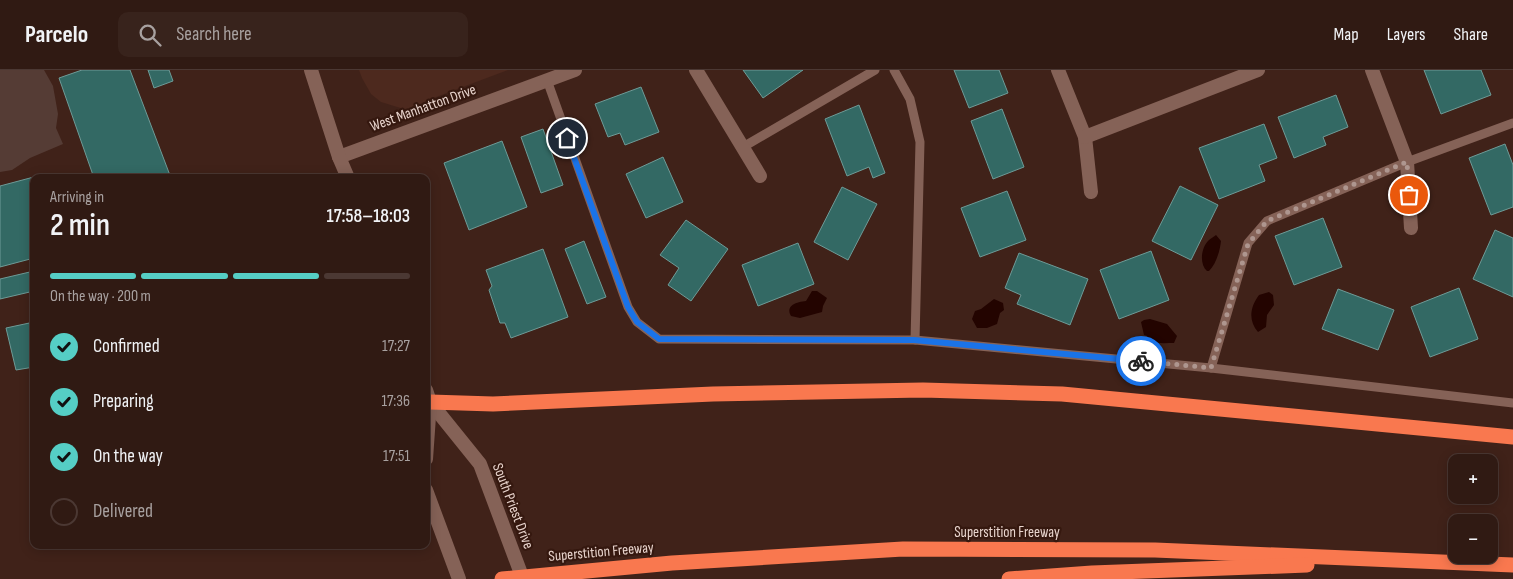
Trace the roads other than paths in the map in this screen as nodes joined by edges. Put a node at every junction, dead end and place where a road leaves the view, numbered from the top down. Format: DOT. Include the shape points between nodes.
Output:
graph roads {
  1 [pos="311,70"];
  2 [pos="575,70"];
  3 [pos="696,70"];
  4 [pos="875,70"];
  5 [pos="894,70"];
  6 [pos="1058,70"];
  7 [pos="1258,70"];
  8 [pos="1372,70"];
  9 [pos="547,80"];
  10 [pos="1513,123"];
  11 [pos="1085,137"];
  12 [pos="743,147"];
  13 [pos="339,157"];
  14 [pos="1407,162"];
  15 [pos="346,174"];
  16 [pos="760,176"];
  17 [pos="1091,192"];
  18 [pos="1411,228"];
  19 [pos="914,340"];
  20 [pos="1211,368"];
  21 [pos="430,396"];
  22 [pos="430,399"];
  23 [pos="1513,403"];
  24 [pos="1513,437"];
  25 [pos="430,501"];
  26 [pos="1448,563"];
  27 [pos="1448,563"];
  28 [pos="1484,564"];
  29 [pos="1513,565"];
  30 [pos="459,579"];
  31 [pos="502,579"];
  32 [pos="523,579"];
  33 [pos="1009,579"];
  1 -- 13 [label="street"];
  2 -- 9 [label="street, West Manhatton Drive"];
  3 -- 12 [label="street"];
  4 -- 12 [label="lane"];
  5 -- 19 [label="lane" via="910,99 920,142"];
  6 -- 11 [label="street"];
  7 -- 11 [label="street"];
  8 -- 14 [label="street"];
  9 -- 13 [label="street, West Manhatton Drive"];
  9 -- 19 [label="lane" via="628,307 637,322 659,339"];
  10 -- 14 [label="lane"];
  11 -- 17 [label="street"];
  12 -- 16 [label="street"];
  13 -- 15 [label="street"];
  14 -- 18 [label="street"];
  14 -- 20 [label="lane" via="1267,221 1248,244"];
  19 -- 20 [label="lane"];
  20 -- 23 [label="lane"];
  21 -- 24 [label="highway" via="492,404 713,394 923,390 1062,394"];
  22 -- 32 [label="street, South Priest Drive" via="480,464"];
  25 -- 30 [label="street"];
  26 -- 31 [label="highway, Superstition Freeway" via="1155,550 903,549 672,563"];
  27 -- 33 [label="highway" via="1278,565"];
  28 -- 29 [label="highway, Superstition Freeway"];
}
